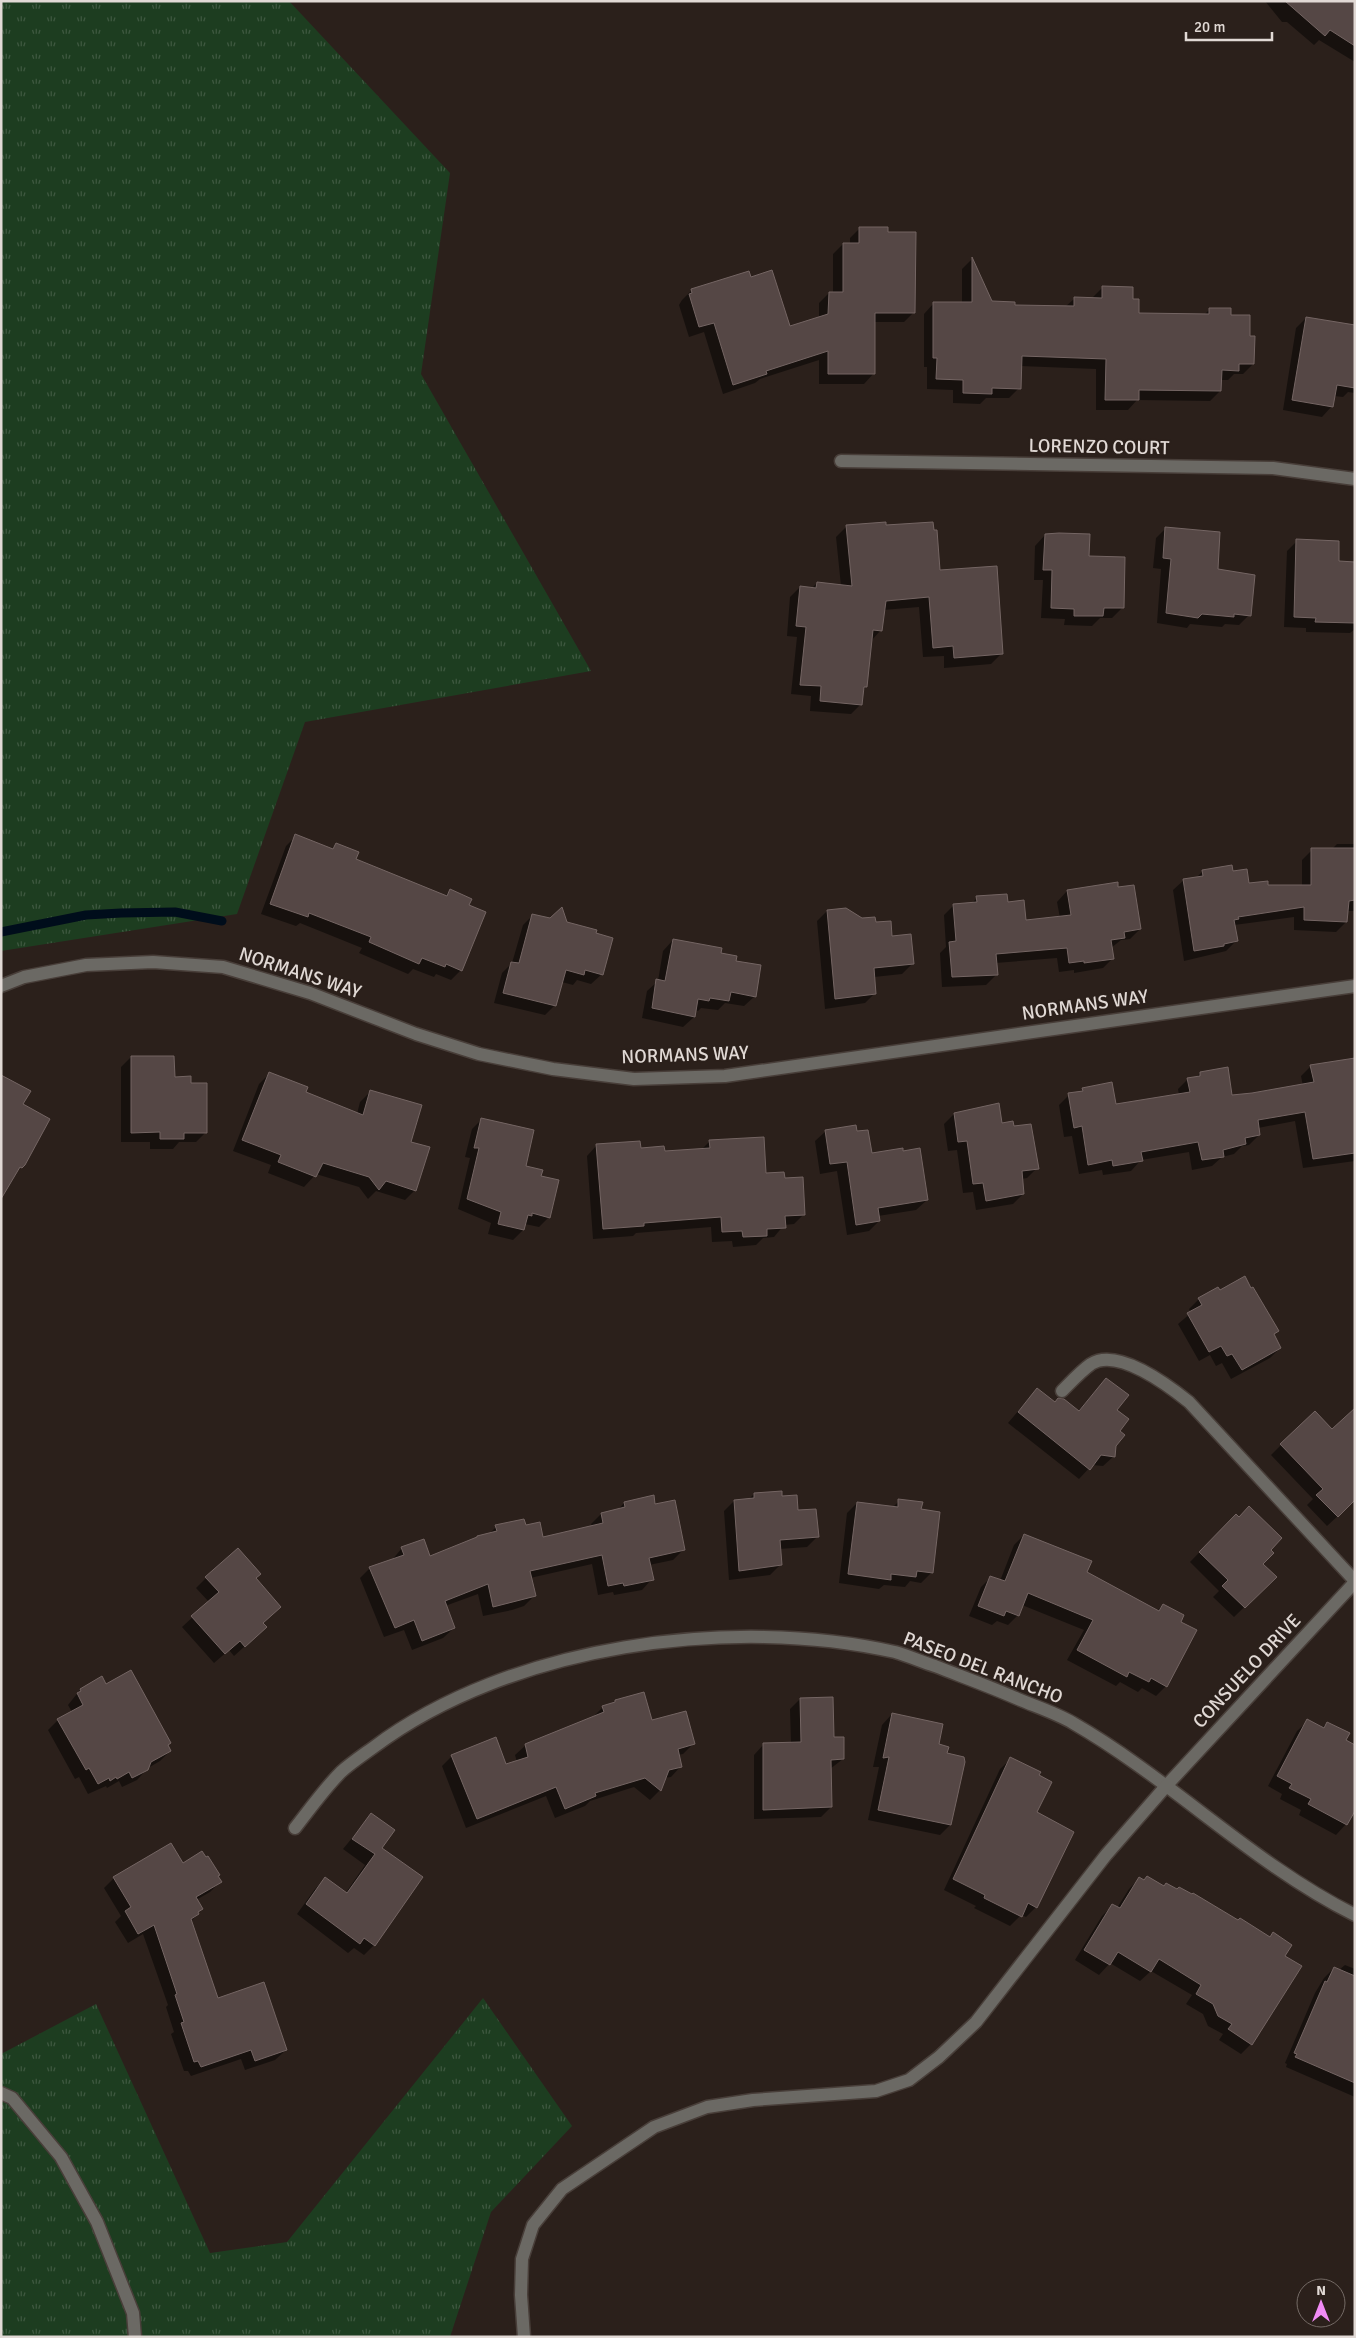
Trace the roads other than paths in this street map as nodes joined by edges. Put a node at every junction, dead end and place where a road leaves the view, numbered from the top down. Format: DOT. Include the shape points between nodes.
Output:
graph roads {
  1 [pos="841,461"];
  2 [pos="1355,479"];
  3 [pos="1,986"];
  4 [pos="1355,986"];
  5 [pos="1062,1390"];
  6 [pos="1355,1581"];
  7 [pos="1167,1785"];
  8 [pos="295,1828"];
  9 [pos="1355,1915"];
  10 [pos="1,2093"];
  11 [pos="135,2337"];
  12 [pos="524,2337"];
  1 -- 2 [label="street, LORENZO COURT" via="1273,468"];
  3 -- 4 [label="street, NORMANS WAY" via="24,977 86,965 154,962 223,967 310,993 416,1034 479,1054 553,1069 634,1080 725,1076"];
  5 -- 6 [label="street" via="1092,1363 1109,1360 1133,1366 1165,1383 1189,1402"];
  6 -- 7 [label="street, CONSUELO DRIVE"];
  7 -- 8 [label="street, PASEO DEL RANCHO" via="1071,1722 981,1683 897,1653 814,1640 735,1637 646,1644 560,1660 475,1688 400,1727 342,1771"];
  7 -- 9 [label="street, PASEO DEL RANCHO" via="1216,1824 1329,1902"];
  7 -- 12 [label="street, CONSUELO DRIVE" via="1106,1855 976,2022 909,2080 876,2091 708,2106 654,2127 562,2188 533,2225 522,2259"];
  10 -- 11 [label="street" via="12,2098 61,2157 97,2222 133,2313"];
}
